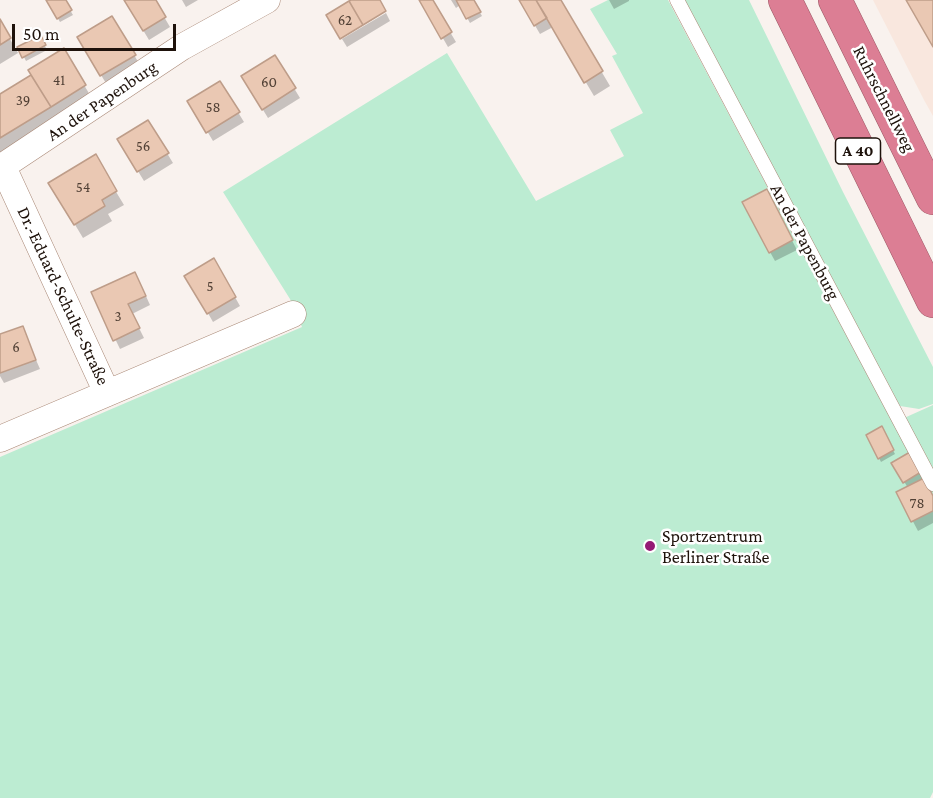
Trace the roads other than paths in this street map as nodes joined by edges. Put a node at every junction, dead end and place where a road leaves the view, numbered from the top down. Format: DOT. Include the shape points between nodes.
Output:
graph roads {
  1 [pos="267,0"];
  2 [pos="677,0"];
  3 [pos="785,0"];
  4 [pos="835,0"];
  5 [pos="2,167"];
  6 [pos="933,198"];
  7 [pos="933,301"];
  8 [pos="293,314"];
  9 [pos="107,393"];
  10 [pos="0,440"];
  11 [pos="933,484"];
  1 -- 5 [label="street, An der Papenburg" via="182,47"];
  2 -- 11 [label="lane, An der Papenburg"];
  3 -- 7 [label="highway, A 40"];
  4 -- 6 [label="highway, Ruhrschnellweg / A 40"];
  5 -- 9 [label="street, Dr.-Eduard-Schulte-Straße"];
  8 -- 9 [label="street, Dr.-Eduard-Schulte-Straße"];
  9 -- 10 [label="street, Dr.-Eduard-Schulte-Straße"];
}
